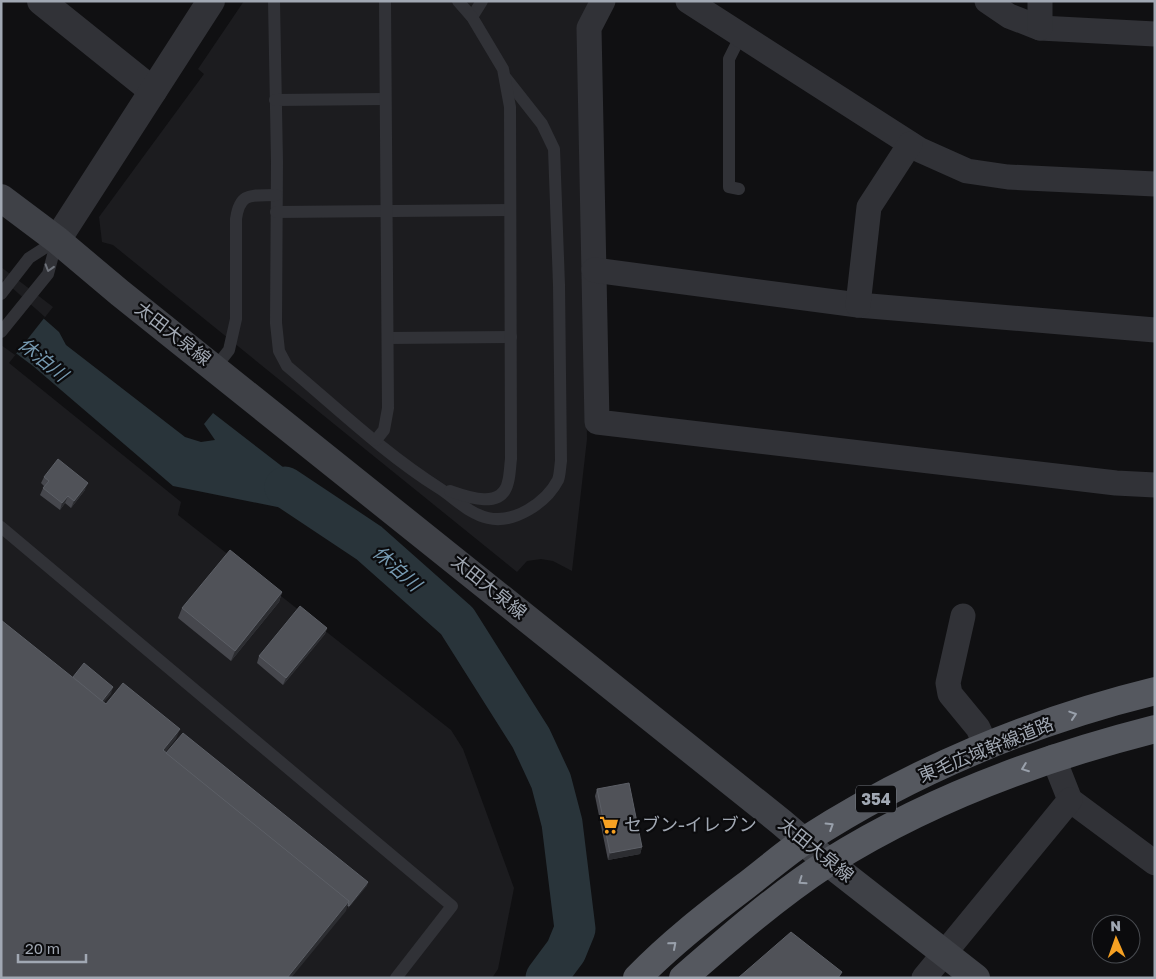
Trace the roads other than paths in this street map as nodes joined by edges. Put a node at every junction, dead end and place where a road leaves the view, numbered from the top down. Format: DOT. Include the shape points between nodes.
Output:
graph roads {
  1 [pos="41,1"];
  2 [pos="211,1"];
  3 [pos="274,1"];
  4 [pos="385,1"];
  5 [pos="458,1"];
  6 [pos="482,1"];
  7 [pos="602,1"];
  8 [pos="688,1"];
  9 [pos="988,1"];
  10 [pos="1040,1"];
  11 [pos="472,17"];
  12 [pos="1040,28"];
  13 [pos="1155,34"];
  14 [pos="741,36"];
  15 [pos="505,77"];
  16 [pos="153,91"];
  17 [pos="385,99"];
  18 [pos="275,100"];
  19 [pos="910,144"];
  20 [pos="1155,184"];
  21 [pos="739,189"];
  22 [pos="276,195"];
  23 [pos="1,198"];
  24 [pos="510,210"];
  25 [pos="386,211"];
  26 [pos="276,212"];
  27 [pos="56,240"];
  28 [pos="594,270"];
  29 [pos="1,294"];
  30 [pos="858,305"];
  31 [pos="1155,330"];
  32 [pos="1,332"];
  33 [pos="510,337"];
  34 [pos="388,338"];
  35 [pos="216,368"];
  36 [pos="376,440"];
  37 [pos="1155,485"];
  38 [pos="438,488"];
  39 [pos="1,527"];
  40 [pos="963,616"];
  41 [pos="1155,691"];
  42 [pos="1155,729"];
  43 [pos="986,746"];
  44 [pos="1053,758"];
  45 [pos="1070,800"];
  46 [pos="804,842"];
  47 [pos="829,863"];
  48 [pos="1155,863"];
  49 [pos="944,953"];
  50 [pos="396,978"];
  51 [pos="637,978"];
  52 [pos="683,978"];
  53 [pos="924,978"];
  54 [pos="976,978"];
  1 -- 16 [label="street"];
  2 -- 16 [label="street"];
  3 -- 18 [label="lane"];
  4 -- 17 [label="lane"];
  5 -- 11 [label="lane"];
  6 -- 11 [label="lane"];
  7 -- 28 [label="street" via="589,28"];
  8 -- 14 [label="street"];
  9 -- 12 [label="street" via="1009,16"];
  10 -- 12 [label="street"];
  11 -- 15 [label="lane"];
  12 -- 13 [label="street"];
  14 -- 19 [label="street"];
  14 -- 21 [label="lane" via="729,59 729,187"];
  15 -- 24 [label="lane" via="510,107"];
  15 -- 38 [label="lane" via="542,124 554,149 561,462 558,479 544,499 514,516 488,518 470,511"];
  16 -- 27 [label="street"];
  17 -- 18 [label="lane"];
  17 -- 25 [label="lane"];
  18 -- 22 [label="lane"];
  19 -- 20 [label="street" via="967,171 1008,177"];
  19 -- 30 [label="street" via="869,207"];
  22 -- 26 [label="lane"];
  22 -- 35 [label="lane" via="252,196 238,204 236,319 229,350"];
  23 -- 27 [label="main road, 太田大泉線"];
  24 -- 25 [label="lane"];
  24 -- 33 [label="lane"];
  25 -- 26 [label="lane"];
  25 -- 34 [label="lane"];
  26 -- 36 [label="lane" via="279,351 287,366"];
  27 -- 29 [label="lane" via="29,258"];
  27 -- 32 [label="lane, one-way" via="48,274"];
  27 -- 35 [label="main road, 太田大泉線"];
  28 -- 30 [label="street"];
  28 -- 37 [label="street" via="597,422"];
  30 -- 31 [label="street"];
  33 -- 34 [label="lane"];
  33 -- 38 [label="lane" via="511,459 508,484 502,494 489,500 473,499"];
  34 -- 36 [label="lane" via="388,408 384,430"];
  35 -- 46 [label="main road, 太田大泉線"];
  36 -- 38 [label="lane"];
  39 -- 50 [label="lane" via="452,906"];
  40 -- 43 [label="street" via="950,670 950,694 978,728"];
  43 -- 41 [label="highway, 東毛広域幹線道路 / 354, one-way"];
  42 -- 44 [label="highway, 東毛広域幹線道路 / 354"];
  46 -- 43 [label="highway, 東毛広域幹線道路 / 354, one-way" via="878,797"];
  44 -- 45 [label="street"];
  44 -- 47 [label="highway, 東毛広域幹線道路 / 354, one-way" via="970,790 873,837"];
  45 -- 48 [label="street"];
  45 -- 49 [label="street"];
  46 -- 47 [label="main road, 太田大泉線"];
  51 -- 46 [label="highway, 東毛広域幹線道路 / 354, one-way" via="703,918"];
  47 -- 49 [label="main road, 太田大泉線"];
  47 -- 52 [label="highway, 東毛広域幹線道路 / 354, one-way" via="749,920"];
  49 -- 53 [label="street"];
  49 -- 54 [label="main road, 太田大泉線"];
}
